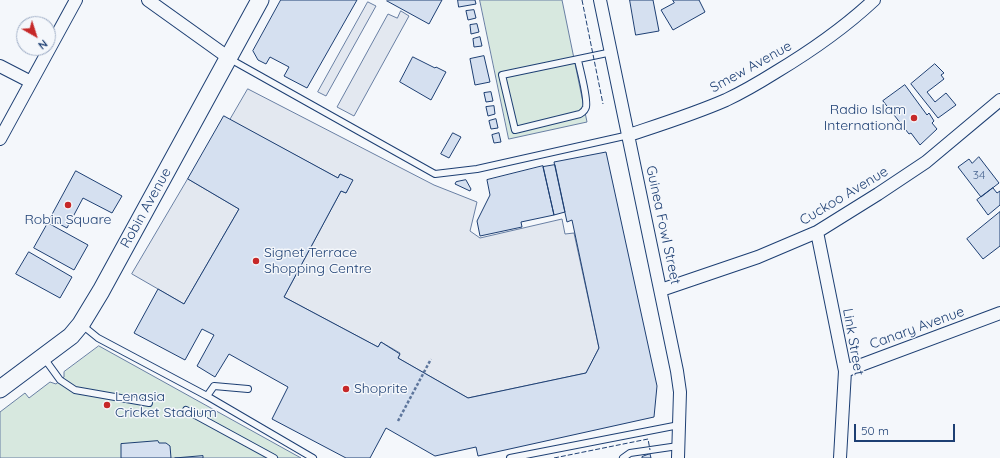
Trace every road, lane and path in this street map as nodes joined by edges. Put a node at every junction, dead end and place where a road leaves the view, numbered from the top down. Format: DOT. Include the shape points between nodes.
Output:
graph roads {
  1 [pos="76,0"];
  2 [pos="148,0"];
  3 [pos="260,0"];
  4 [pos="600,0"];
  5 [pos="874,0"];
  6 [pos="612,52"];
  7 [pos="229,58"];
  8 [pos="578,60"];
  9 [pos="0,66"];
  10 [pos="31,82"];
  11 [pos="1000,100"];
  12 [pos="629,135"];
  13 [pos="0,139"];
  14 [pos="817,232"];
  15 [pos="661,290"];
  16 [pos="1000,313"];
  17 [pos="81,324"];
  18 [pos="43,357"];
  19 [pos="431,359"];
  20 [pos="845,371"];
  21 [pos="0,389"];
  22 [pos="248,389"];
  23 [pos="207,396"];
  24 [pos="149,403"];
  25 [pos="186,410"];
  26 [pos="398,421"];
  27 [pos="679,425"];
  28 [pos="678,452"];
  29 [pos="274,458"];
  30 [pos="313,458"];
  31 [pos="510,458"];
  32 [pos="623,458"];
  33 [pos="840,458"];
  1 -- 10 [label="street"];
  2 -- 7 [label="street"];
  3 -- 7 [label="street, Robin Avenue"];
  4 -- 6 [label="street, Guinea Fowl Street"];
  5 -- 12 [label="street, Smew Avenue" via="831,36 763,80 689,115"];
  6 -- 8 [label="lane"];
  6 -- 12 [label="street, Guinea Fowl Street"];
  7 -- 12 [label="lane" via="435,174 477,169"];
  7 -- 17 [label="street, Robin Avenue"];
  8 -- 8 [label="lane" via="502,75 515,130 584,112 586,99"];
  9 -- 10 [label="street"];
  10 -- 13 [label="street"];
  11 -- 14 [label="street, Cuckoo Avenue" via="926,162"];
  12 -- 15 [label="street, Guinea Fowl Street"];
  14 -- 15 [label="street, Cuckoo Avenue" via="758,257"];
  14 -- 20 [label="street, Link Street"];
  15 -- 27 [label="street, Guinea Fowl Street" via="680,392"];
  16 -- 20 [label="street, Canary Avenue"];
  17 -- 18 [label="street, Robin Avenue"];
  17 -- 23 [label="lane" via="98,338"];
  18 -- 21 [label="street, Robin Avenue"];
  18 -- 24 [label="lane" via="60,380 75,390"];
  19 -- 26 [label="path"];
  20 -- 33 [label="street, Link Street"];
  22 -- 23 [label="lane" via="214,386"];
  23 -- 30 [label="lane"];
  25 -- 29 [label="lane"];
  27 -- 28 [label="street, Guinea Fowl Street"];
  27 -- 31 [label="lane"];
  28 -- 32 [label="lane" via="630,453"];
}
